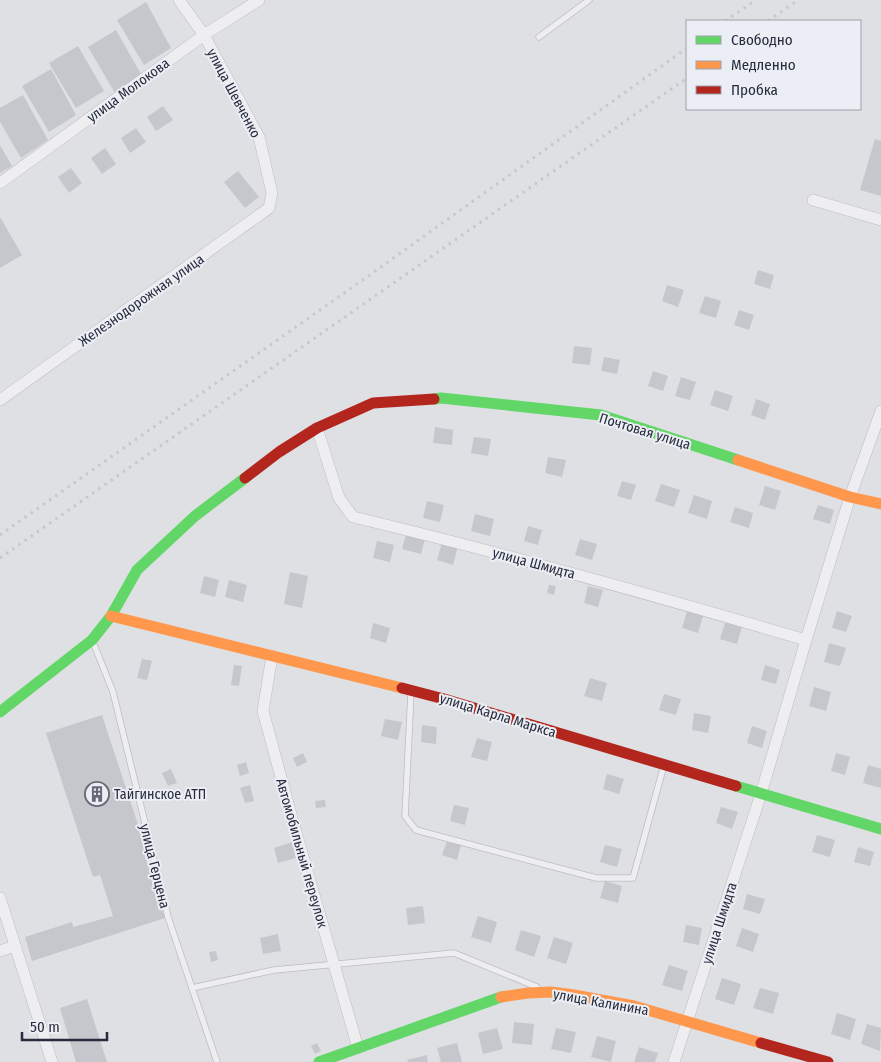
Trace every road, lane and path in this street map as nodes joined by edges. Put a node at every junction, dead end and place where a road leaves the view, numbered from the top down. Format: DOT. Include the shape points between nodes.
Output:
graph roads {
  1 [pos="179,0"];
  2 [pos="259,0"];
  3 [pos="589,0"];
  4 [pos="204,35"];
  5 [pos="539,37"];
  6 [pos="0,183"];
  7 [pos="272,193"];
  8 [pos="813,200"];
  9 [pos="881,220"];
  10 [pos="0,400"];
  11 [pos="881,411"];
  12 [pos="317,428"];
  13 [pos="850,497"];
  14 [pos="881,504"];
  15 [pos="111,616"];
  16 [pos="92,640"];
  17 [pos="806,640"];
  18 [pos="272,656"];
  19 [pos="411,690"];
  20 [pos="0,712"];
  21 [pos="664,765"];
  22 [pos="761,794"];
  23 [pos="881,829"];
  24 [pos="0,898"];
  25 [pos="15,946"];
  26 [pos="0,951"];
  27 [pos="334,965"];
  28 [pos="192,988"];
  29 [pos="551,992"];
  30 [pos="687,1022"];
  31 [pos="358,1048"];
  32 [pos="52,1062"];
  33 [pos="218,1062"];
  34 [pos="319,1062"];
  35 [pos="674,1062"];
  36 [pos="828,1062"];
  1 -- 4 [label="street, улица Шевченко"];
  2 -- 4 [label="street, улица Молокова"];
  3 -- 5 [label="lane"];
  4 -- 6 [label="street, улица Молокова"];
  4 -- 7 [label="street, улица Шевченко" via="259,137"];
  7 -- 10 [label="street, Железнодорожная улица" via="269,208"];
  8 -- 9 [label="street"];
  11 -- 13 [label="street, улица Шмидта"];
  12 -- 13 [label="street, Почтовая улица" via="374,403 441,398 601,416"];
  12 -- 15 [label="street, Почтовая улица" via="279,452 195,516 137,570"];
  12 -- 17 [label="street, улица Шмидта" via="339,498 353,517 445,538"];
  13 -- 14 [label="street, Почтовая улица"];
  13 -- 17 [label="street, улица Шмидта"];
  15 -- 16 [label="street, Почтовая улица"];
  15 -- 18 [label="street, улица Карла Маркса"];
  16 -- 20 [label="street, Почтовая улица"];
  16 -- 28 [label="lane, улица Герцена" via="113,692 168,917"];
  17 -- 22 [label="street, улица Шмидта"];
  18 -- 19 [label="street, улица Карла Маркса"];
  18 -- 27 [label="street, Автомобильный переулок" via="263,711"];
  19 -- 21 [label="street, улица Карла Маркса"];
  19 -- 21 [label="lane" via="405,816 416,830 596,878 633,878"];
  21 -- 22 [label="street, улица Карла Маркса"];
  22 -- 23 [label="street, улица Карла Маркса"];
  22 -- 30 [label="street, улица Шмидта"];
  24 -- 25 [label="street"];
  25 -- 26 [label="street"];
  25 -- 32 [label="street"];
  27 -- 28 [label="lane" via="274,970"];
  27 -- 29 [label="lane" via="454,954"];
  27 -- 31 [label="street, Автомобильный переулок"];
  28 -- 33 [label="lane, улица Герцена"];
  29 -- 30 [label="street, улица Калинина" via="634,1006"];
  29 -- 31 [label="street, улица Калинина" via="501,997"];
  30 -- 35 [label="street, улица Шмидта"];
  30 -- 36 [label="street, улица Калинина"];
  31 -- 34 [label="street, улица Калинина"];
}
